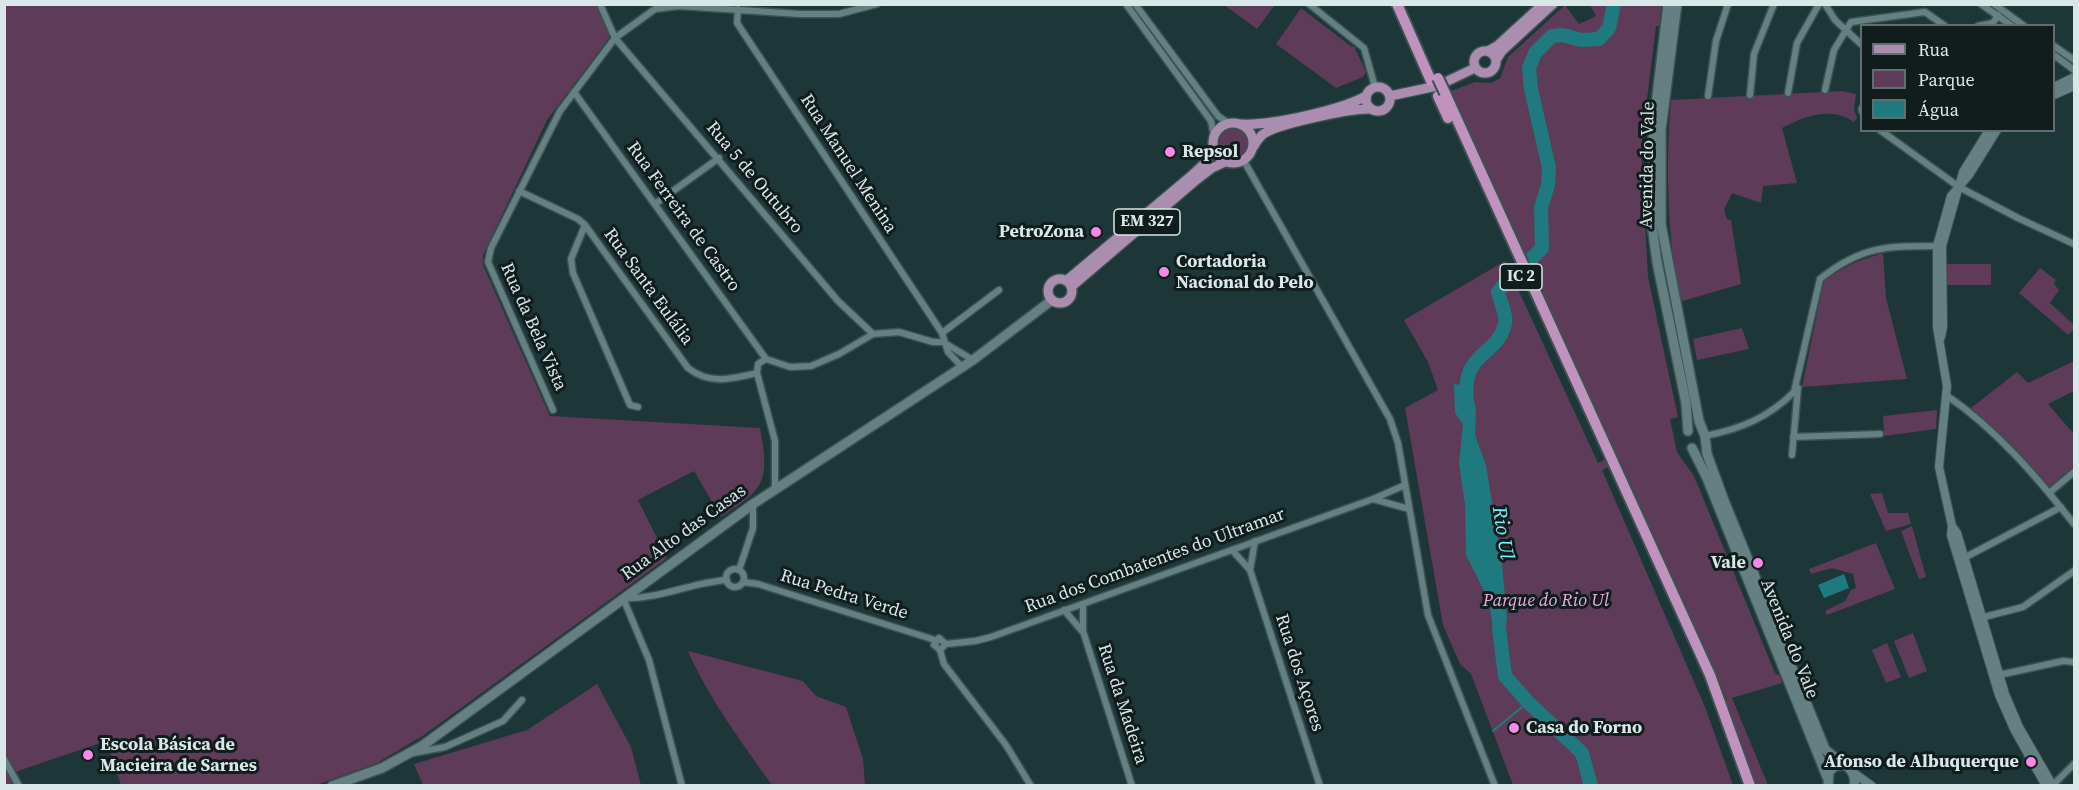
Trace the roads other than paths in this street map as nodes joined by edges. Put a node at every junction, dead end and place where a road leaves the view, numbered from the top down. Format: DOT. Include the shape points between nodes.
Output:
graph roads {
  1 [pos="600,4"];
  2 [pos="877,4"];
  3 [pos="1126,4"];
  4 [pos="1135,4"];
  5 [pos="1309,4"];
  6 [pos="1396,4"];
  7 [pos="1403,4"];
  8 [pos="1543,4"];
  9 [pos="1553,4"];
  10 [pos="1668,4"];
  11 [pos="1677,4"];
  12 [pos="1728,4"];
  13 [pos="1774,4"];
  14 [pos="1819,4"];
  15 [pos="1825,4"];
  16 [pos="1981,4"];
  17 [pos="1994,4"];
  18 [pos="703,6"];
  19 [pos="653,7"];
  20 [pos="738,9"];
  21 [pos="1998,15"];
  22 [pos="1942,24"];
  23 [pos="1988,24"];
  24 [pos="2009,24"];
  25 [pos="2021,24"];
  26 [pos="1845,31"];
  27 [pos="615,38"];
  28 [pos="1860,43"];
  29 [pos="2055,47"];
  30 [pos="1488,51"];
  31 [pos="2055,56"];
  32 [pos="1496,60"];
  33 [pos="2074,60"];
  34 [pos="1475,68"];
  35 [pos="2074,70"];
  36 [pos="2074,77"];
  37 [pos="1434,79"];
  38 [pos="2055,86"];
  39 [pos="2074,86"];
  40 [pos="1375,87"];
  41 [pos="1825,90"];
  42 [pos="574,92"];
  43 [pos="1788,93"];
  44 [pos="1441,95"];
  45 [pos="1750,95"];
  46 [pos="2055,95"];
  47 [pos="1366,96"];
  48 [pos="1390,96"];
  49 [pos="1708,96"];
  50 [pos="1370,109"];
  51 [pos="1228,123"];
  52 [pos="1241,124"];
  53 [pos="1883,132"];
  54 [pos="1988,132"];
  55 [pos="1995,132"];
  56 [pos="1214,136"];
  57 [pos="1254,146"];
  58 [pos="1213,149"];
  59 [pos="719,158"];
  60 [pos="1244,161"];
  61 [pos="1226,162"];
  62 [pos="1959,186"];
  63 [pos="519,191"];
  64 [pos="655,204"];
  65 [pos="585,225"];
  66 [pos="2074,244"];
  67 [pos="1937,246"];
  68 [pos="1069,284"];
  69 [pos="999,290"];
  70 [pos="1052,300"];
  71 [pos="942,333"];
  72 [pos="873,334"];
  73 [pos="1941,338"];
  74 [pos="943,342"];
  75 [pos="766,359"];
  76 [pos="973,360"];
  77 [pos="962,367"];
  78 [pos="757,373"];
  79 [pos="1797,382"];
  80 [pos="1946,395"];
  81 [pos="638,407"];
  82 [pos="553,410"];
  83 [pos="1688,430"];
  84 [pos="1880,434"];
  85 [pos="1704,437"];
  86 [pos="1793,437"];
  87 [pos="1692,448"];
  88 [pos="1792,455"];
  89 [pos="2074,472"];
  90 [pos="1405,485"];
  91 [pos="775,490"];
  92 [pos="2049,493"];
  93 [pos="1372,499"];
  94 [pos="753,504"];
  95 [pos="2061,507"];
  96 [pos="1409,509"];
  97 [pos="2074,524"];
  98 [pos="1952,526"];
  99 [pos="1255,541"];
  100 [pos="1232,550"];
  101 [pos="1964,558"];
  102 [pos="739,570"];
  103 [pos="1250,570"];
  104 [pos="2074,571"];
  105 [pos="727,580"];
  106 [pos="743,582"];
  107 [pos="623,598"];
  108 [pos="1083,604"];
  109 [pos="1064,610"];
  110 [pos="1978,618"];
  111 [pos="1083,631"];
  112 [pos="935,640"];
  113 [pos="946,644"];
  114 [pos="940,650"];
  115 [pos="2074,662"];
  116 [pos="1999,675"];
  117 [pos="522,700"];
  118 [pos="409,753"];
  119 [pos="4,759"];
  120 [pos="2074,764"];
  121 [pos="1844,765"];
  122 [pos="1854,773"];
  123 [pos="1828,781"];
  124 [pos="2053,785"];
  125 [pos="19,786"];
  126 [pos="332,786"];
  127 [pos="682,786"];
  128 [pos="1031,786"];
  129 [pos="1132,786"];
  130 [pos="1320,786"];
  131 [pos="1495,786"];
  132 [pos="1743,786"];
  133 [pos="1749,786"];
  134 [pos="1854,786"];
  135 [pos="1872,786"];
  136 [pos="2046,786"];
  1 -- 27 [label="street, Rua 5 de Outubro"];
  2 -- 20 [label="street" via="839,14"];
  3 -- 56 [label="street" via="1211,122"];
  4 -- 51 [label="street" via="1218,116"];
  5 -- 40 [label="street" via="1364,48"];
  6 -- 37 [label="highway, IC 2"];
  7 -- 37 [label="highway, IC 2"];
  8 -- 30 [label="main road"];
  9 -- 32 [label="main road"];
  10 -- 83 [label="main road, Avenida do Vale" via="1653,129 1652,225"];
  11 -- 85 [label="main road, Avenida do Vale" via="1661,130 1661,224"];
  12 -- 49 [label="street" via="1716,40"];
  13 -- 45 [label="street" via="1754,54"];
  14 -- 43 [label="street" via="1797,43"];
  15 -- 26 [label="street"];
  16 -- 21 [label="street"];
  17 -- 25 [label="street"];
  18 -- 19 [label="street"];
  18 -- 20 [label="street"];
  19 -- 27 [label="street, Rua da Bela Vista"];
  20 -- 71 [label="street, Rua Manuel Menina" via="737,23"];
  21 -- 23 [label="street"];
  21 -- 24 [label="street"];
  22 -- 26 [label="street" via="1925,12 1851,22"];
  26 -- 28 [label="street"];
  26 -- 41 [label="street" via="1834,50"];
  27 -- 42 [label="street, Rua da Bela Vista"];
  27 -- 59 [label="street, Rua 5 de Outubro"];
  29 -- 33 [label="street"];
  30 -- 32 [label="main road"];
  30 -- 34 [label="main road" via="1476,55"];
  31 -- 35 [label="street"];
  32 -- 34 [label="main road" via="1493,70 1487,73"];
  34 -- 48 [label="main road" via="1437,86"];
  36 -- 38 [label="street"];
  37 -- 44 [label="highway, IC 2"];
  39 -- 46 [label="street"];
  40 -- 47 [label="main road"];
  40 -- 48 [label="main road" via="1386,90"];
  42 -- 63 [label="street, Rua da Bela Vista" via="549,128"];
  42 -- 64 [label="street, Rua Ferreira de Castro"];
  44 -- 132 [label="highway, IC 2" via="1700,667"];
  44 -- 133 [label="highway, IC 2" via="1710,675"];
  47 -- 50 [label="main road"];
  47 -- 52 [label="main road" via="1256,125"];
  48 -- 50 [label="main road" via="1385,110"];
  50 -- 57 [label="main road" via="1357,108 1277,128 1263,134"];
  51 -- 52 [label="main road"];
  51 -- 56 [label="main road"];
  52 -- 57 [label="main road" via="1251,134"];
  53 -- 62 [label="street"];
  54 -- 62 [label="street" via="1963,172"];
  55 -- 62 [label="street"];
  56 -- 58 [label="main road"];
  57 -- 60 [label="main road"];
  58 -- 61 [label="main road"];
  58 -- 68 [label="main road, EM 327" via="1205,163"];
  59 -- 64 [label="street"];
  59 -- 72 [label="street, Rua 5 de Outubro" via="838,301"];
  60 -- 61 [label="main road, EM 327"];
  60 -- 90 [label="street" via="1381,399 1398,443"];
  61 -- 68 [label="main road, EM 327" via="1195,181"];
  62 -- 66 [label="street"];
  62 -- 67 [label="street" via="1951,196"];
  62 -- 73 [label="street" via="1942,246"];
  63 -- 65 [label="street, Rua Santa Eulália"];
  63 -- 82 [label="street, Rua da Bela Vista" via="488,262"];
  64 -- 75 [label="street, Rua Ferreira de Castro"];
  65 -- 78 [label="street, Rua Santa Eulália" via="688,368 709,379 726,380"];
  65 -- 81 [label="street" via="571,259 573,273 630,405"];
  67 -- 73 [label="street" via="1937,327"];
  67 -- 79 [label="street" via="1877,248 1820,279"];
  68 -- 70 [label="main road, EM 327" via="1071,295 1067,301"];
  68 -- 70 [label="main road, EM 327" via="1059,279 1052,283 1048,289"];
  69 -- 71 [label="street"];
  70 -- 76 [label="main road, Rua Alto das Casas / EM 327"];
  71 -- 74 [label="street"];
  72 -- 74 [label="street" via="899,332"];
  72 -- 75 [label="street" via="811,366 790,367"];
  73 -- 80 [label="street"];
  74 -- 76 [label="street"];
  74 -- 77 [label="street"];
  75 -- 78 [label="street" via="758,364"];
  76 -- 77 [label="main road, Rua Alto das Casas / EM 327"];
  77 -- 91 [label="main road, Rua Alto das Casas / EM 327"];
  78 -- 91 [label="street" via="776,441"];
  79 -- 85 [label="street" via="1782,405 1752,423"];
  79 -- 86 [label="street"];
  80 -- 92 [label="street" via="1969,410"];
  80 -- 98 [label="street" via="1939,467"];
  83 -- 85 [label="main road" via="1695,428"];
  83 -- 87 [label="main road, Avenida do Vale" via="1685,440"];
  84 -- 86 [label="street"];
  85 -- 87 [label="main road" via="1699,448"];
  85 -- 121 [label="main road, Avenida do Vale" via="1725,504 1826,749"];
  86 -- 88 [label="street"];
  87 -- 123 [label="main road, Avenida do Vale"];
  89 -- 92 [label="street"];
  90 -- 93 [label="street, Rua dos Combatentes do Ultramar"];
  90 -- 96 [label="street"];
  91 -- 94 [label="main road, Rua Alto das Casas / EM 327"];
  92 -- 95 [label="street"];
  93 -- 96 [label="street"];
  93 -- 99 [label="street, Rua dos Combatentes do Ultramar"];
  94 -- 102 [label="street" via="753,528"];
  94 -- 107 [label="main road, Rua Alto das Casas / EM 327"];
  95 -- 97 [label="street"];
  95 -- 101 [label="street"];
  96 -- 131 [label="street" via="1428,615"];
  98 -- 101 [label="street"];
  98 -- 110 [label="street" via="1951,535"];
  99 -- 100 [label="street, Rua dos Combatentes do Ultramar"];
  99 -- 103 [label="street, Rua dos Açores"];
  100 -- 103 [label="street, Rua dos Açores"];
  100 -- 108 [label="street, Rua dos Combatentes do Ultramar"];
  101 -- 110 [label="street"];
  102 -- 105 [label="street" via="730,570"];
  102 -- 106 [label="street"];
  103 -- 130 [label="street, Rua dos Açores"];
  104 -- 110 [label="street" via="2023,607"];
  105 -- 106 [label="street" via="735,587"];
  105 -- 107 [label="street" via="636,599"];
  106 -- 112 [label="street, Rua Pedra Verde"];
  107 -- 118 [label="main road, Rua Alto das Casas / EM 327"];
  107 -- 127 [label="street" via="649,660"];
  108 -- 109 [label="street, Rua dos Combatentes do Ultramar"];
  108 -- 111 [label="street, Rua da Madeira"];
  109 -- 111 [label="street, Rua da Madeira"];
  109 -- 113 [label="street, Rua dos Combatentes do Ultramar" via="975,641"];
  110 -- 116 [label="street"];
  110 -- 136 [label="street" via="1999,695"];
  111 -- 129 [label="street, Rua da Madeira"];
  112 -- 113 [label="street, Rua Pedra Verde" via="942,638"];
  112 -- 114 [label="street" via="934,645"];
  113 -- 114 [label="street"];
  114 -- 128 [label="street" via="944,664 1006,745"];
  115 -- 116 [label="street"];
  116 -- 124 [label="street" via="2019,727"];
  117 -- 118 [label="street" via="503,722 476,735 445,747"];
  118 -- 126 [label="main road, Rua Alto das Casas / EM 327" via="382,768"];
  119 -- 125 [label="street"];
  120 -- 124 [label="street"];
  121 -- 122 [label="main road, Avenida do Vale"];
  121 -- 123 [label="main road, Avenida do Vale" via="1833,768"];
  122 -- 134 [label="main road"];
  122 -- 135 [label="street"];
}
